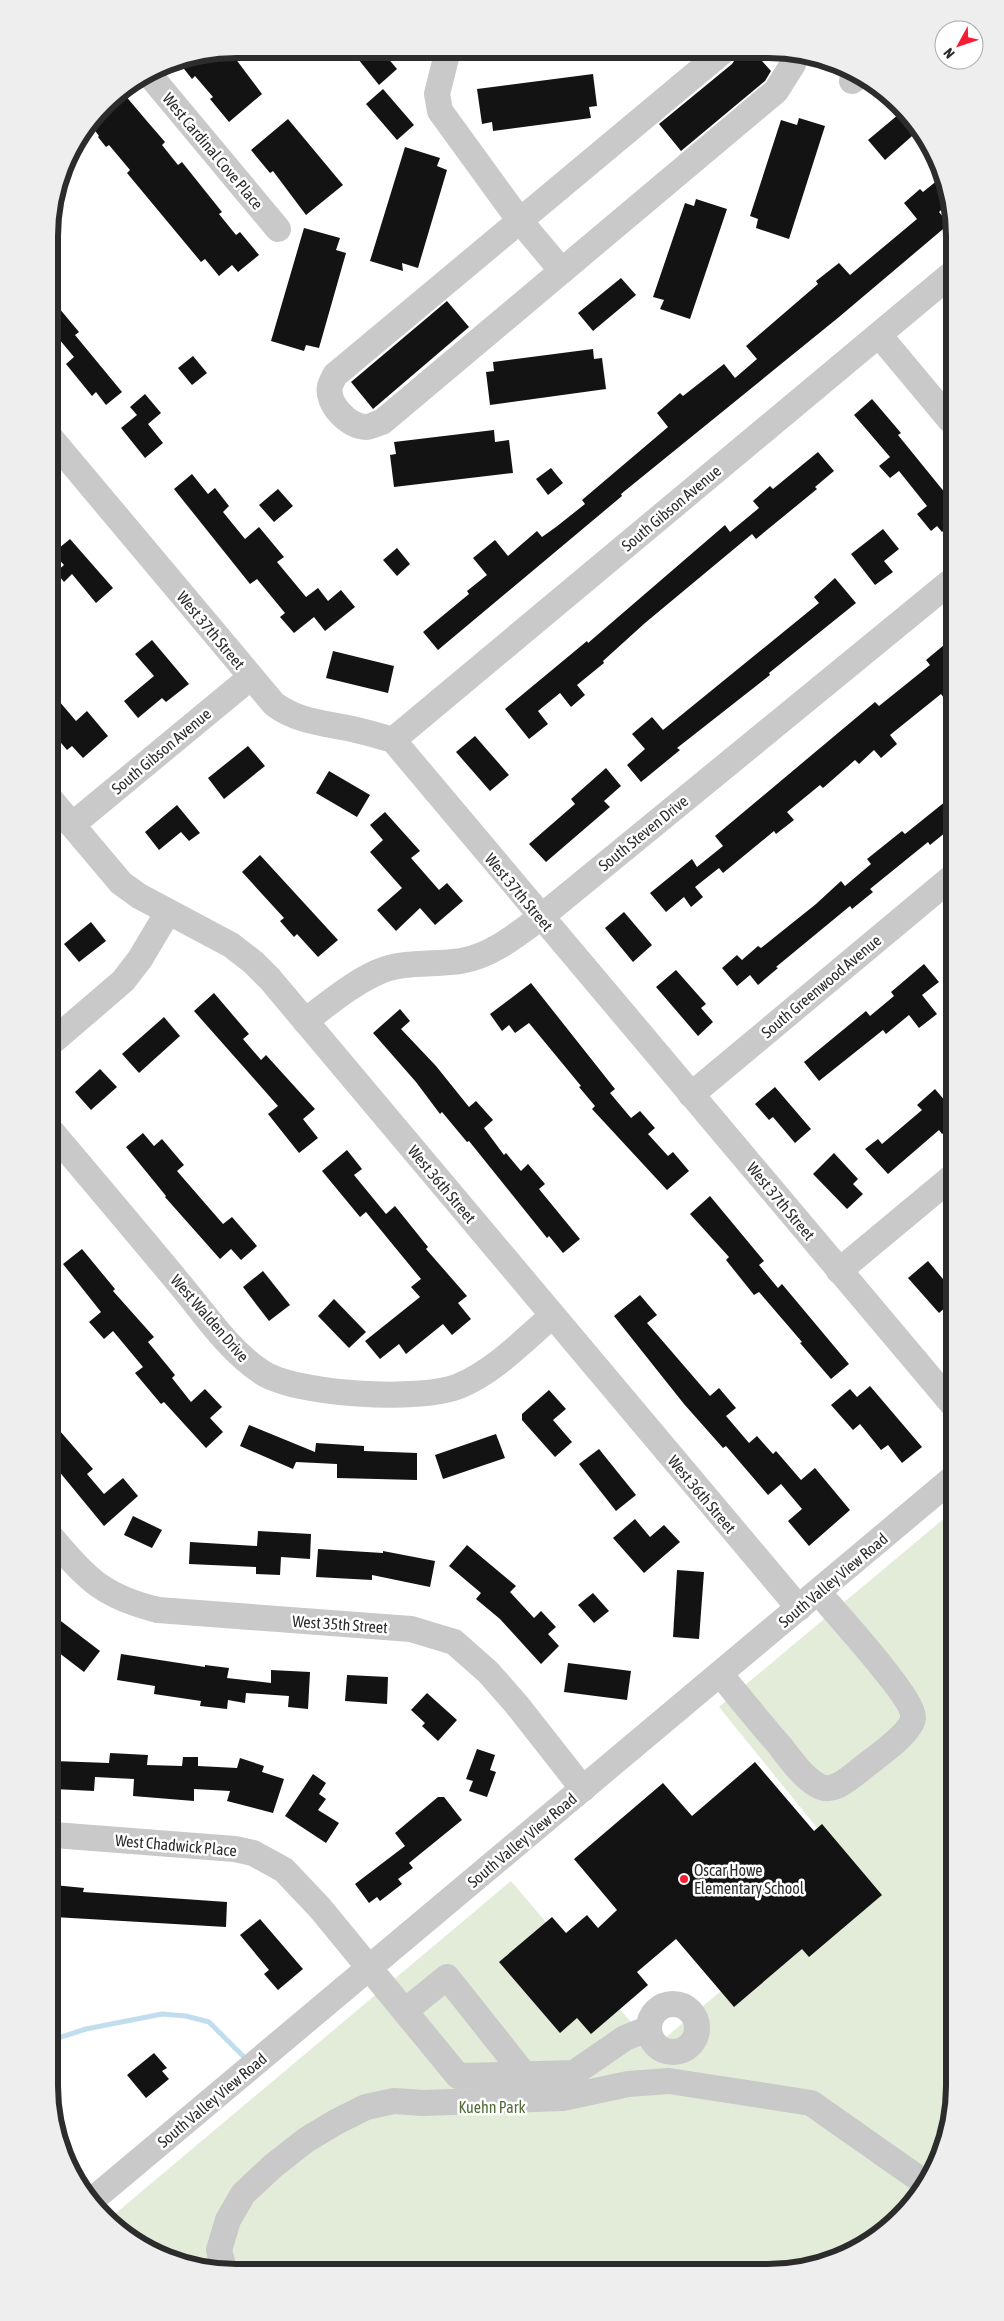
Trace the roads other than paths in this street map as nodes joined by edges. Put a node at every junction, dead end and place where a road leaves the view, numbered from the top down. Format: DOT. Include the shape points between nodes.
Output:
graph roads {
  1 [pos="446,58"];
  2 [pos="715,58"];
  3 [pos="794,59"];
  4 [pos="152,78"];
  5 [pos="520,221"];
  6 [pos="278,229"];
  7 [pos="562,271"];
  8 [pos="946,279"];
  9 [pos="879,335"];
  10 [pos="946,415"];
  11 [pos="58,447"];
  12 [pos="946,585"];
  13 [pos="251,677"];
  14 [pos="393,740"];
  15 [pos="58,808"];
  16 [pos="72,825"];
  17 [pos="946,882"];
  18 [pos="168,912"];
  19 [pos="540,917"];
  20 [pos="305,1021"];
  21 [pos="58,1037"];
  22 [pos="691,1095"];
  23 [pos="58,1139"];
  24 [pos="946,1183"];
  25 [pos="839,1271"];
  26 [pos="552,1316"];
  27 [pos="946,1397"];
  28 [pos="946,1484"];
  29 [pos="58,1544"];
  30 [pos="809,1600"];
  31 [pos="720,1674"];
  32 [pos="583,1789"];
  33 [pos="58,1835"];
  34 [pos="369,1968"];
  35 [pos="405,2011"];
  36 [pos="647,2029"];
  37 [pos="524,2074"];
  38 [pos="920,2180"];
  39 [pos="96,2197"];
  40 [pos="223,2263"];
  1 -- 5 [label="street" via="437,94 440,111"];
  2 -- 5 [label="street"];
  3 -- 7 [label="street" via="776,92"];
  4 -- 6 [label="street, West Cardinal Cove Place"];
  5 -- 7 [label="street"];
  5 -- 7 [label="street" via="335,375 330,387 338,411 355,424 367,427 382,422"];
  8 -- 9 [label="street, South Gibson Avenue"];
  9 -- 10 [label="street"];
  9 -- 14 [label="street, South Gibson Avenue"];
  11 -- 13 [label="street, West 37th Street"];
  12 -- 19 [label="street, South Steven Drive"];
  13 -- 14 [label="street, West 37th Street" via="286,714"];
  13 -- 16 [label="street, South Gibson Avenue"];
  14 -- 19 [label="street, West 37th Street"];
  15 -- 16 [label="street, West 36th Street"];
  16 -- 18 [label="street, West 36th Street" via="121,883"];
  17 -- 22 [label="street, South Greenwood Avenue"];
  18 -- 20 [label="street, West 36th Street" via="231,944 254,962"];
  18 -- 21 [label="street" via="123,982"];
  19 -- 20 [label="street, South Steven Drive" via="498,947 463,961 379,972 355,984"];
  19 -- 22 [label="street, West 37th Street"];
  20 -- 26 [label="street, West 36th Street"];
  22 -- 25 [label="street, West 37th Street"];
  23 -- 26 [label="street, West Walden Drive" via="244,1360 262,1373 282,1381 309,1388 363,1394 419,1395 442,1391 458,1387 493,1366"];
  24 -- 25 [label="street"];
  25 -- 27 [label="street, West 37th Street"];
  26 -- 30 [label="street, West 36th Street"];
  28 -- 30 [label="street, South Valley View Road"];
  29 -- 32 [label="street, West 35th Street" via="94,1583 134,1604 168,1611 411,1629 454,1642 494,1679"];
  30 -- 31 [label="street, South Valley View Road"];
  30 -- 31 [label="street, West 36th Street" via="897,1686 912,1709 913,1718 900,1737 847,1780 835,1788 824,1788 798,1769"];
  31 -- 32 [label="street, South Valley View Road"];
  32 -- 34 [label="street, South Valley View Road"];
  33 -- 34 [label="street, West Chadwick Place" via="235,1849 260,1856 297,1882"];
  34 -- 35 [label="street, West Chadwick Place"];
  34 -- 39 [label="street, South Valley View Road"];
  35 -- 37 [label="street, West Chadwick Place" via="458,2076"];
  35 -- 37 [label="street" via="447,1977"];
  36 -- 37 [label="street" via="625,2038 574,2073"];
  38 -- 40 [label="street" via="811,2103 669,2081 628,2084 563,2098 423,2103 394,2101 366,2107 336,2122 293,2150 243,2194 228,2220 220,2250"];
}
